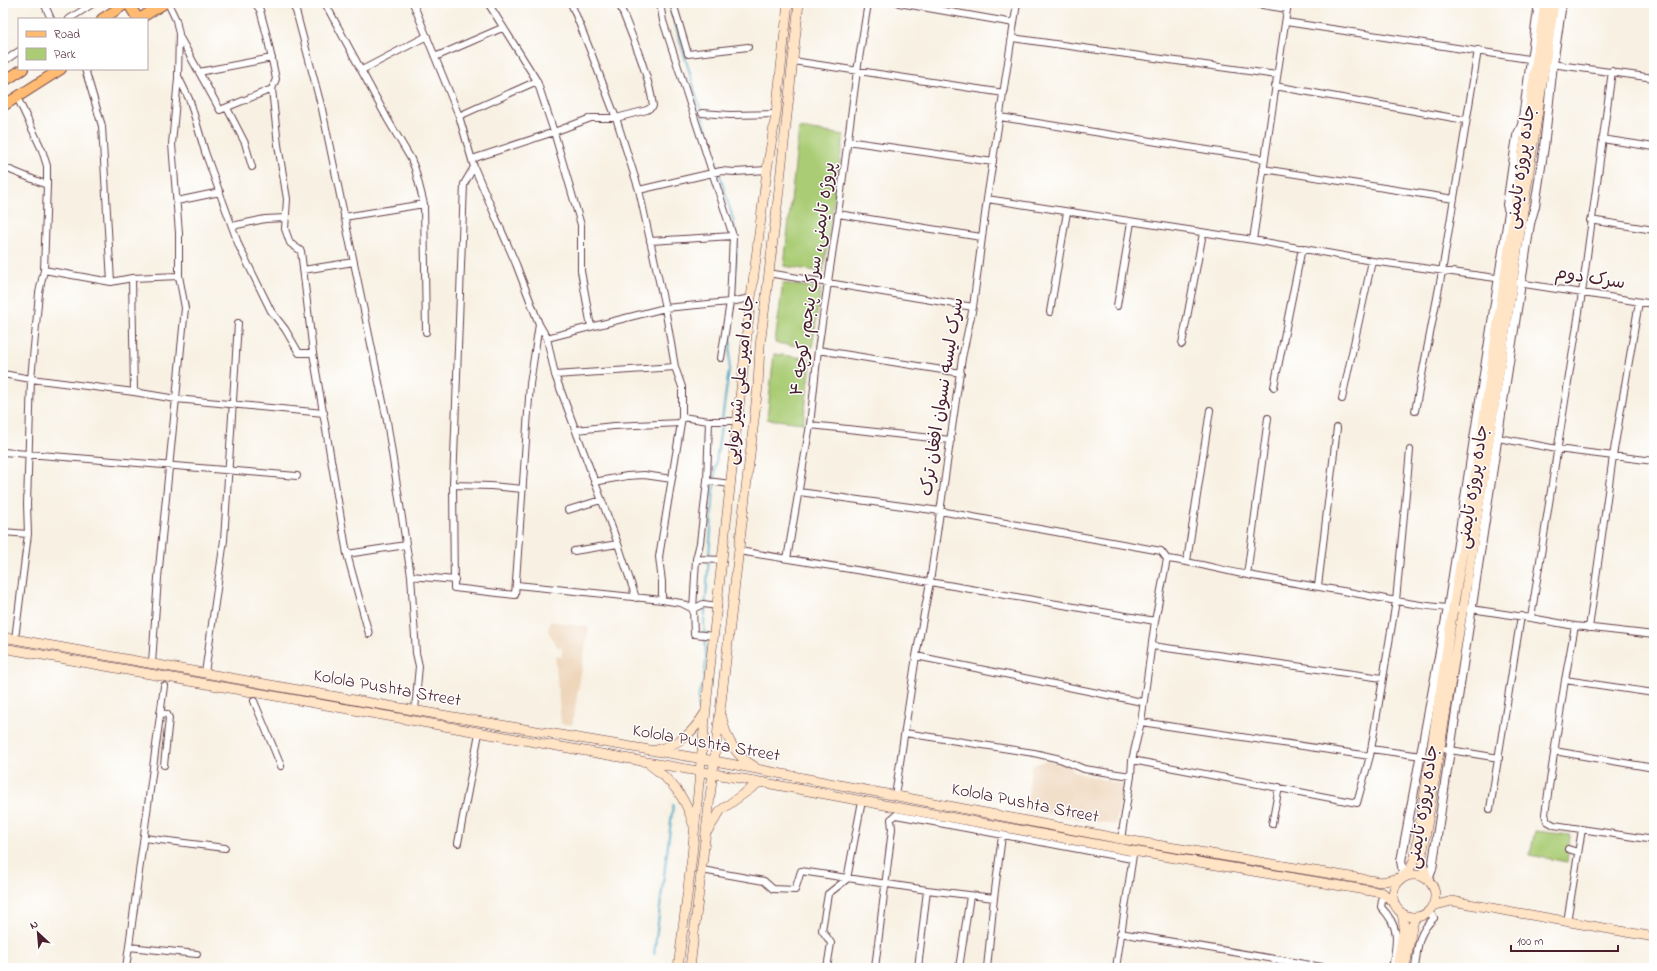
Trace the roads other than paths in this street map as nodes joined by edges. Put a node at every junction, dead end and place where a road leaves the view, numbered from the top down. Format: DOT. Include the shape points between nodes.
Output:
graph roads {
  1 [pos="44,3"];
  2 [pos="94,3"];
  3 [pos="127,3"];
  4 [pos="166,3"];
  5 [pos="254,3"];
  6 [pos="292,3"];
  7 [pos="325,3"];
  8 [pos="413,3"];
  9 [pos="488,3"];
  10 [pos="571,3"];
  11 [pos="619,3"];
  12 [pos="660,3"];
  13 [pos="673,3"];
  14 [pos="788,3"];
  15 [pos="799,3"];
  16 [pos="868,3"];
  17 [pos="900,3"];
  18 [pos="1017,3"];
  19 [pos="1250,3"];
  20 [pos="1539,3"];
  21 [pos="1545,3"];
  22 [pos="1554,3"];
  23 [pos="1562,3"];
  24 [pos="1287,6"];
  25 [pos="51,18"];
  26 [pos="71,18"];
  27 [pos="104,18"];
  28 [pos="137,18"];
  29 [pos="140,18"];
  30 [pos="1286,22"];
  31 [pos="1014,23"];
  32 [pos="502,28"];
  33 [pos="179,34"];
  34 [pos="427,36"];
  35 [pos="1012,38"];
  36 [pos="748,47"];
  37 [pos="1478,50"];
  38 [pos="18,52"];
  39 [pos="435,57"];
  40 [pos="272,58"];
  41 [pos="793,61"];
  42 [pos="1541,61"];
  43 [pos="3,62"];
  44 [pos="21,70"];
  45 [pos="59,70"];
  46 [pos="85,70"];
  47 [pos="362,70"];
  48 [pos="857,71"];
  49 [pos="1612,71"];
  50 [pos="199,72"];
  51 [pos="1277,75"];
  52 [pos="178,76"];
  53 [pos="1654,78"];
  54 [pos="537,81"];
  55 [pos="3,82"];
  56 [pos="1275,86"];
  57 [pos="272,89"];
  58 [pos="1004,93"];
  59 [pos="17,97"];
  60 [pos="3,106"];
  61 [pos="227,108"];
  62 [pos="702,113"];
  63 [pos="776,114"];
  64 [pos="459,116"];
  65 [pos="1000,117"];
  66 [pos="616,118"];
  67 [pos="1465,120"];
  68 [pos="554,132"];
  69 [pos="1602,139"];
  70 [pos="847,141"];
  71 [pos="1654,147"];
  72 [pos="472,159"];
  73 [pos="1264,159"];
  74 [pos="993,162"];
  75 [pos="3,167"];
  76 [pos="252,167"];
  77 [pos="474,168"];
  78 [pos="1263,169"];
  79 [pos="767,170"];
  80 [pos="713,174"];
  81 [pos="47,185"];
  82 [pos="639,190"];
  83 [pos="220,192"];
  84 [pos="987,199"];
  85 [pos="1454,199"];
  86 [pos="177,201"];
  87 [pos="424,204"];
  88 [pos="1067,212"];
  89 [pos="838,214"];
  90 [pos="344,217"];
  91 [pos="286,218"];
  92 [pos="1590,220"];
  93 [pos="1131,222"];
  94 [pos="232,226"];
  95 [pos="1654,230"];
  96 [pos="1203,233"];
  97 [pos="733,236"];
  98 [pos="981,238"];
  99 [pos="1253,240"];
  100 [pos="650,241"];
  101 [pos="1302,248"];
  102 [pos="1372,261"];
  103 [pos="354,262"];
  104 [pos="44,270"];
  105 [pos="303,270"];
  106 [pos="1442,272"];
  107 [pos="768,273"];
  108 [pos="179,276"];
  109 [pos="132,278"];
  110 [pos="1510,281"];
  111 [pos="111,282"];
  112 [pos="828,282"];
  113 [pos="1582,293"];
  114 [pos="752,298"];
  115 [pos="733,301"];
  116 [pos="1639,302"];
  117 [pos="1654,304"];
  118 [pos="1117,306"];
  119 [pos="973,307"];
  120 [pos="665,308"];
  121 [pos="1050,312"];
  122 [pos="238,323"];
  123 [pos="539,324"];
  124 [pos="591,327"];
  125 [pos="426,332"];
  126 [pos="547,338"];
  127 [pos="1182,344"];
  128 [pos="818,350"];
  129 [pos="313,353"];
  130 [pos="721,358"];
  131 [pos="676,367"];
  132 [pos="961,373"];
  133 [pos="3,374"];
  134 [pos="555,375"];
  135 [pos="31,379"];
  136 [pos="1274,387"];
  137 [pos="134,392"];
  138 [pos="176,399"];
  139 [pos="1342,399"];
  140 [pos="232,405"];
  141 [pos="1210,410"];
  142 [pos="1416,411"];
  143 [pos="324,412"];
  144 [pos="1268,418"];
  145 [pos="681,420"];
  146 [pos="709,421"];
  147 [pos="738,422"];
  148 [pos="810,425"];
  149 [pos="1338,428"];
  150 [pos="576,430"];
  151 [pos="1498,438"];
  152 [pos="951,440"];
  153 [pos="1557,449"];
  154 [pos="1410,450"];
  155 [pos="3,452"];
  156 [pos="29,454"];
  157 [pos="1613,456"];
  158 [pos="1654,461"];
  159 [pos="169,466"];
  160 [pos="228,470"];
  161 [pos="298,476"];
  162 [pos="672,478"];
  163 [pos="707,481"];
  164 [pos="594,482"];
  165 [pos="731,484"];
  166 [pos="453,485"];
  167 [pos="523,489"];
  168 [pos="798,492"];
  169 [pos="601,500"];
  170 [pos="568,510"];
  171 [pos="940,511"];
  172 [pos="3,532"];
  173 [pos="28,534"];
  174 [pos="618,544"];
  175 [pos="406,545"];
  176 [pos="574,551"];
  177 [pos="739,551"];
  178 [pos="347,554"];
  179 [pos="696,559"];
  180 [pos="787,559"];
  181 [pos="1167,559"];
  182 [pos="723,560"];
  183 [pos="1187,561"];
  184 [pos="1247,575"];
  185 [pos="411,576"];
  186 [pos="455,580"];
  187 [pos="930,582"];
  188 [pos="517,585"];
  189 [pos="1318,586"];
  190 [pos="636,598"];
  191 [pos="662,600"];
  192 [pos="1396,601"];
  193 [pos="718,606"];
  194 [pos="693,609"];
  195 [pos="1459,609"];
  196 [pos="1521,616"];
  197 [pos="1531,618"];
  198 [pos="1155,621"];
  199 [pos="1575,626"];
  200 [pos="1589,628"];
  201 [pos="368,634"];
  202 [pos="1654,635"];
  203 [pos="714,636"];
  204 [pos="3,637"];
  205 [pos="15,639"];
  206 [pos="1152,646"];
  207 [pos="3,648"];
  208 [pos="63,648"];
  209 [pos="916,656"];
  210 [pos="62,658"];
  211 [pos="152,664"];
  212 [pos="205,673"];
  213 [pos="1382,678"];
  214 [pos="1565,680"];
  215 [pos="164,686"];
  216 [pos="1654,693"];
  217 [pos="254,701"];
  218 [pos="1142,702"];
  219 [pos="415,710"];
  220 [pos="706,710"];
  221 [pos="720,711"];
  222 [pos="160,713"];
  223 [pos="1141,722"];
  224 [pos="479,733"];
  225 [pos="905,733"];
  226 [pos="1438,748"];
  227 [pos="1449,749"];
  228 [pos="650,751"];
  229 [pos="1554,751"];
  230 [pos="1371,753"];
  231 [pos="1425,757"];
  232 [pos="1499,758"];
  233 [pos="702,759"];
  234 [pos="1132,760"];
  235 [pos="714,761"];
  236 [pos="647,763"];
  237 [pos="164,765"];
  238 [pos="280,766"];
  239 [pos="1654,768"];
  240 [pos="762,770"];
  241 [pos="700,773"];
  242 [pos="713,775"];
  243 [pos="1131,776"];
  244 [pos="760,782"];
  245 [pos="1279,787"];
  246 [pos="895,796"];
  247 [pos="862,801"];
  248 [pos="1490,809"];
  249 [pos="1272,824"];
  250 [pos="1582,829"];
  251 [pos="695,832"];
  252 [pos="707,833"];
  253 [pos="1002,836"];
  254 [pos="144,838"];
  255 [pos="1121,838"];
  256 [pos="1654,840"];
  257 [pos="458,843"];
  258 [pos="225,848"];
  259 [pos="1568,849"];
  260 [pos="1578,852"];
  261 [pos="1133,855"];
  262 [pos="702,870"];
  263 [pos="1404,877"];
  264 [pos="846,879"];
  265 [pos="1430,883"];
  266 [pos="885,884"];
  267 [pos="927,890"];
  268 [pos="1383,893"];
  269 [pos="970,896"];
  270 [pos="994,898"];
  271 [pos="1452,901"];
  272 [pos="1394,903"];
  273 [pos="1430,909"];
  274 [pos="1402,914"];
  275 [pos="1416,917"];
  276 [pos="1567,922"];
  277 [pos="1120,933"];
  278 [pos="1654,937"];
  279 [pos="129,947"];
  280 [pos="197,954"];
  281 [pos="126,968"];
  282 [pos="678,968"];
  283 [pos="690,968"];
  284 [pos="827,968"];
  285 [pos="875,968"];
  286 [pos="918,968"];
  287 [pos="959,968"];
  288 [pos="987,968"];
  289 [pos="1116,968"];
  290 [pos="1328,968"];
  291 [pos="1392,968"];
  292 [pos="1397,968"];
  293 [pos="1405,968"];
  294 [pos="1414,968"];
  1 -- 25 [label="street"];
  2 -- 26 [label="street"];
  3 -- 27 [label="main road"];
  3 -- 28 [label="main road"];
  4 -- 29 [label="main road"];
  4 -- 33 [label="street" via="176,20"];
  5 -- 40 [label="street" via="260,10"];
  6 -- 90 [label="street" via="322,109 340,187"];
  7 -- 47 [label="street"];
  8 -- 34 [label="street"];
  9 -- 32 [label="street"];
  10 -- 66 [label="street"];
  11 -- 66 [label="street" via="635,45 653,106"];
  12 -- 80 [label="street" via="663,21"];
  13 -- 36 [label="street" via="688,54"];
  14 -- 63 [label="main road"];
  15 -- 41 [label="main road, جاده امیر علی شیر نوایی"];
  16 -- 48 [label="street, پروژه تایمنی، سرک پنجم، کوچه ۴"];
  17 -- 31 [label="street"];
  18 -- 31 [label="street, سرک لیسه نسوان افغان‌ ترک"];
  19 -- 24 [label="street"];
  20 -- 42 [label="street, جاده پروژه تایمنی"];
  21 -- 42 [label="main road, جاده پروژه تایمنی"];
  22 -- 42 [label="main road, جاده پروژه تایمنی"];
  23 -- 42 [label="street, جاده پروژه تایمنی"];
  24 -- 30 [label="street"];
  30 -- 37 [label="street"];
  30 -- 51 [label="street"];
  31 -- 35 [label="street, سرک لیسه نسوان افغان‌ ترک"];
  32 -- 39 [label="street"];
  32 -- 54 [label="street"];
  33 -- 50 [label="street"];
  33 -- 52 [label="street"];
  34 -- 39 [label="street"];
  34 -- 47 [label="street"];
  35 -- 51 [label="street"];
  35 -- 58 [label="street, سرک لیسه نسوان افغان‌ ترک"];
  37 -- 42 [label="street"];
  37 -- 67 [label="street"];
  38 -- 43 [label="street"];
  39 -- 64 [label="street"];
  40 -- 50 [label="street"];
  40 -- 57 [label="street" via="276,79"];
  41 -- 48 [label="street"];
  41 -- 107 [label="main road, جاده امیر علی شیر نوایی"];
  42 -- 49 [label="street"];
  42 -- 110 [label="main road, جاده پروژه تایمنی"];
  42 -- 110 [label="street, جاده پروژه تایمنی" via="1544,147"];
  44 -- 55 [label="main road"];
  45 -- 59 [label="main road"];
  46 -- 111 [label="street" via="102,126"];
  47 -- 87 [label="street" via="411,158"];
  48 -- 58 [label="street"];
  48 -- 70 [label="street, پروژه تایمنی، سرک پنجم، کوچه ۴"];
  49 -- 53 [label="street"];
  49 -- 69 [label="street"];
  50 -- 61 [label="street" via="220,110"];
  51 -- 56 [label="street"];
  52 -- 83 [label="street" via="190,101"];
  52 -- 86 [label="street" via="172,144"];
  54 -- 64 [label="street"];
  54 -- 68 [label="street"];
  56 -- 67 [label="street"];
  56 -- 73 [label="street"];
  57 -- 61 [label="street"];
  57 -- 91 [label="street" via="287,199"];
  58 -- 65 [label="street, سرک لیسه نسوان افغان‌ ترک"];
  59 -- 60 [label="main road"];
  59 -- 81 [label="street" via="42,150"];
  61 -- 76 [label="street" via="245,143"];
  62 -- 63 [label="street"];
  63 -- 79 [label="main road"];
  64 -- 72 [label="street"];
  65 -- 73 [label="street"];
  65 -- 74 [label="street, سرک لیسه نسوان افغان‌ ترک"];
  66 -- 68 [label="street" via="591,118"];
  66 -- 82 [label="street"];
  67 -- 85 [label="street"];
  68 -- 72 [label="street"];
  68 -- 124 [label="street" via="581,225 581,271"];
  69 -- 71 [label="street"];
  69 -- 92 [label="street"];
  70 -- 74 [label="street"];
  70 -- 89 [label="street, پروژه تایمنی، سرک پنجم، کوچه ۴"];
  72 -- 77 [label="street"];
  73 -- 78 [label="street"];
  74 -- 84 [label="street, سرک لیسه نسوان افغان‌ ترک"];
  75 -- 81 [label="street"];
  77 -- 123 [label="street"];
  77 -- 166 [label="street" via="464,184"];
  78 -- 85 [label="street"];
  78 -- 99 [label="street"];
  79 -- 80 [label="street" via="721,171"];
  79 -- 114 [label="main road"];
  80 -- 82 [label="street"];
  80 -- 97 [label="street"];
  81 -- 104 [label="street"];
  82 -- 100 [label="street"];
  83 -- 86 [label="street"];
  83 -- 94 [label="street"];
  84 -- 88 [label="street, سرک دوم"];
  84 -- 98 [label="street, سرک لیسه نسوان افغان‌ ترک"];
  85 -- 106 [label="street"];
  86 -- 108 [label="street"];
  87 -- 90 [label="street"];
  87 -- 125 [label="street"];
  88 -- 93 [label="street, سرک دوم"];
  88 -- 121 [label="street"];
  89 -- 98 [label="street"];
  89 -- 112 [label="street, پروژه تایمنی، سرک پنجم، کوچه ۴"];
  90 -- 103 [label="street"];
  91 -- 94 [label="street" via="265,219"];
  91 -- 105 [label="street" via="285,229 290,242 301,251"];
  92 -- 95 [label="street"];
  92 -- 113 [label="street"];
  93 -- 96 [label="street, سرک دوم"];
  93 -- 118 [label="street"];
  94 -- 129 [label="street" via="271,311 298,352"];
  96 -- 99 [label="street, سرک دوم"];
  96 -- 127 [label="street"];
  97 -- 100 [label="street"];
  97 -- 115 [label="street"];
  98 -- 119 [label="street, سرک لیسه نسوان افغان‌ ترک"];
  99 -- 101 [label="street, سرک دوم"];
  100 -- 120 [label="street"];
  101 -- 102 [label="street, سرک دوم"];
  101 -- 136 [label="street"];
  102 -- 106 [label="street, سرک دوم"];
  102 -- 139 [label="street"];
  103 -- 105 [label="street"];
  103 -- 175 [label="street" via="387,421"];
  104 -- 111 [label="street"];
  104 -- 135 [label="street" via="39,293"];
  105 -- 129 [label="street"];
  106 -- 110 [label="street, سرک دوم"];
  106 -- 142 [label="street"];
  107 -- 112 [label="street"];
  107 -- 177 [label="main road, جاده امیر علی شیر نوایی"];
  108 -- 109 [label="street"];
  108 -- 138 [label="street" via="185,308"];
  109 -- 111 [label="street"];
  109 -- 137 [label="street"];
  110 -- 113 [label="street, سرک دوم"];
  110 -- 151 [label="street, جاده پروژه تایمنی"];
  110 -- 195 [label="main road, جاده پروژه تایمنی" via="1481,440"];
  112 -- 119 [label="street"];
  112 -- 128 [label="street, پروژه تایمنی، سرک پنجم، کوچه ۴"];
  113 -- 116 [label="street, سرک دوم"];
  113 -- 153 [label="street"];
  114 -- 115 [label="street"];
  114 -- 147 [label="main road"];
  115 -- 120 [label="street"];
  115 -- 130 [label="street"];
  116 -- 117 [label="street, سرک دوم"];
  116 -- 157 [label="street"];
  119 -- 132 [label="street, سرک لیسه نسوان افغان‌ ترک"];
  120 -- 124 [label="street"];
  120 -- 131 [label="street"];
  122 -- 140 [label="street"];
  123 -- 126 [label="street"];
  123 -- 167 [label="street" via="530,384"];
  124 -- 126 [label="street"];
  126 -- 134 [label="street"];
  128 -- 132 [label="street"];
  128 -- 148 [label="street, پروژه تایمنی، سرک پنجم، کوچه ۴"];
  129 -- 143 [label="street"];
  131 -- 134 [label="street"];
  131 -- 145 [label="street" via="682,387"];
  132 -- 152 [label="street, سرک لیسه نسوان افغان‌ ترک"];
  133 -- 135 [label="street"];
  134 -- 150 [label="street"];
  135 -- 137 [label="street"];
  135 -- 156 [label="street"];
  137 -- 138 [label="street"];
  138 -- 140 [label="street"];
  138 -- 159 [label="street"];
  140 -- 143 [label="street"];
  140 -- 160 [label="street"];
  141 -- 183 [label="street"];
  143 -- 178 [label="street"];
  144 -- 184 [label="street"];
  145 -- 146 [label="street"];
  145 -- 150 [label="street"];
  145 -- 162 [label="street"];
  146 -- 147 [label="street"];
  146 -- 163 [label="street"];
  147 -- 165 [label="main road"];
  148 -- 152 [label="street"];
  148 -- 168 [label="street, پروژه تایمنی، سرک پنجم، کوچه ۴"];
  149 -- 189 [label="street"];
  150 -- 164 [label="street"];
  151 -- 153 [label="street"];
  151 -- 195 [label="street, جاده پروژه تایمنی"];
  152 -- 171 [label="street, سرک لیسه نسوان افغان‌ ترک"];
  153 -- 157 [label="street"];
  153 -- 197 [label="street"];
  154 -- 192 [label="street"];
  155 -- 156 [label="street"];
  156 -- 159 [label="street"];
  156 -- 173 [label="street"];
  157 -- 158 [label="street"];
  157 -- 200 [label="street"];
  159 -- 160 [label="street"];
  159 -- 211 [label="street"];
  160 -- 161 [label="street"];
  160 -- 212 [label="street" via="224,540"];
  162 -- 164 [label="street" via="638,475"];
  162 -- 191 [label="street" via="659,557"];
  163 -- 165 [label="street"];
  163 -- 179 [label="street"];
  164 -- 169 [label="street"];
  165 -- 182 [label="main road"];
  166 -- 167 [label="street"];
  166 -- 186 [label="street"];
  167 -- 188 [label="street"];
  168 -- 171 [label="street"];
  168 -- 180 [label="street, پروژه تایمنی، سرک پنجم، کوچه ۴"];
  169 -- 170 [label="street"];
  169 -- 174 [label="street"];
  171 -- 181 [label="street" via="1161,551"];
  171 -- 187 [label="street, سرک لیسه نسوان افغان‌ ترک"];
  172 -- 173 [label="street"];
  173 -- 205 [label="street"];
  174 -- 176 [label="street"];
  174 -- 190 [label="street"];
  175 -- 178 [label="street"];
  175 -- 185 [label="street"];
  177 -- 180 [label="street"];
  177 -- 221 [label="main road, جاده امیر علی شیر نوایی"];
  178 -- 201 [label="street"];
  179 -- 182 [label="street"];
  179 -- 194 [label="street"];
  180 -- 187 [label="street"];
  181 -- 183 [label="street"];
  181 -- 198 [label="street"];
  182 -- 193 [label="main road"];
  183 -- 184 [label="street"];
  184 -- 189 [label="street"];
  185 -- 186 [label="street"];
  185 -- 219 [label="street" via="419,666"];
  186 -- 188 [label="street" via="454,588 515,595"];
  187 -- 198 [label="street"];
  187 -- 209 [label="street, سرک لیسه نسوان افغان‌ ترک"];
  188 -- 190 [label="street"];
  189 -- 192 [label="street"];
  190 -- 191 [label="street"];
  191 -- 194 [label="street" via="680,603"];
  192 -- 195 [label="street"];
  192 -- 213 [label="street"];
  193 -- 194 [label="street" via="703,604"];
  193 -- 203 [label="main road"];
  194 -- 203 [label="street" via="697,634"];
  195 -- 196 [label="street"];
  195 -- 226 [label="main road, جاده پروژه تایمنی"];
  195 -- 227 [label="street, جاده پروژه تایمنی"];
  195 -- 231 [label="main road, جاده پروژه تایمنی"];
  196 -- 197 [label="street"];
  196 -- 232 [label="street"];
  197 -- 199 [label="street"];
  198 -- 206 [label="street"];
  199 -- 200 [label="street"];
  199 -- 214 [label="street"];
  200 -- 202 [label="street"];
  203 -- 220 [label="main road"];
  204 -- 205 [label="main road, Kolola Pushta Street"];
  205 -- 208 [label="main road, Kolola Pushta Street"];
  206 -- 213 [label="street"];
  206 -- 218 [label="street"];
  207 -- 210 [label="main road"];
  208 -- 210 [label="main road"];
  208 -- 211 [label="main road, Kolola Pushta Street"];
  209 -- 218 [label="street"];
  209 -- 225 [label="street, سرک لیسه نسوان افغان‌ ترک"];
  210 -- 224 [label="main road"];
  211 -- 212 [label="main road, Kolola Pushta Street"];
  212 -- 219 [label="main road, Kolola Pushta Street"];
  213 -- 230 [label="street"];
  214 -- 216 [label="street"];
  214 -- 229 [label="street"];
  215 -- 222 [label="street"];
  217 -- 238 [label="street"];
  218 -- 223 [label="street"];
  219 -- 228 [label="main road, Kolola Pushta Street"];
  220 -- 228 [label="main road" via="688,736 669,746"];
  220 -- 233 [label="main road"];
  221 -- 235 [label="main road, جاده امیر علی شیر نوایی"];
  221 -- 240 [label="main road" via="725,731 733,747 746,762"];
  222 -- 237 [label="street" via="167,714 169,718"];
  222 -- 254 [label="street"];
  223 -- 230 [label="street"];
  223 -- 234 [label="street"];
  224 -- 236 [label="main road"];
  224 -- 257 [label="street"];
  225 -- 243 [label="street" via="1034,753 1060,759 1084,769"];
  225 -- 246 [label="street, سرک لیسه نسوان افغان‌ ترک"];
  226 -- 227 [label="street"];
  226 -- 265 [label="main road, جاده پروژه تایمنی" via="1422,856 1423,867"];
  227 -- 232 [label="street"];
  227 -- 265 [label="street, جاده پروژه تایمنی"];
  228 -- 233 [label="main road, Kolola Pushta Street"];
  229 -- 239 [label="street"];
  229 -- 250 [label="street" via="1545,814 1547,821 1554,825"];
  230 -- 231 [label="street"];
  230 -- 245 [label="street" via="1357,803"];
  231 -- 263 [label="street, جاده پروژه تایمنی" via="1401,861"];
  231 -- 263 [label="main road, جاده پروژه تایمنی" via="1415,857"];
  232 -- 248 [label="street"];
  233 -- 235 [label="main road, Kolola Pushta Street"];
  233 -- 241 [label="main road"];
  234 -- 243 [label="street"];
  234 -- 245 [label="street"];
  235 -- 240 [label="main road, Kolola Pushta Street"];
  235 -- 242 [label="main road, جاده امیر علی شیر نوایی"];
  236 -- 241 [label="main road"];
  236 -- 251 [label="main road" via="664,775 682,796 690,812"];
  240 -- 246 [label="main road, Kolola Pushta Street"];
  241 -- 242 [label="main road"];
  241 -- 251 [label="main road"];
  242 -- 244 [label="main road"];
  242 -- 252 [label="main road, جاده امیر علی شیر نوایی"];
  243 -- 255 [label="street"];
  244 -- 247 [label="main road"];
  244 -- 252 [label="main road" via="721,810"];
  245 -- 249 [label="street"];
  246 -- 255 [label="main road, Kolola Pushta Street"];
  247 -- 261 [label="main road"];
  247 -- 264 [label="street"];
  250 -- 256 [label="street"];
  250 -- 260 [label="street"];
  251 -- 282 [label="main road"];
  252 -- 262 [label="main road, جاده امیر علی شیر نوایی"];
  253 -- 261 [label="street"];
  253 -- 266 [label="street" via="896,815 890,819 892,829"];
  253 -- 270 [label="street"];
  254 -- 258 [label="street"];
  254 -- 279 [label="street"];
  255 -- 263 [label="main road, Kolola Pushta Street" via="1381,882"];
  259 -- 260 [label="street"];
  260 -- 276 [label="street"];
  261 -- 268 [label="main road"];
  261 -- 277 [label="street"];
  262 -- 264 [label="street" via="764,881 773,889 795,890 801,871"];
  262 -- 283 [label="main road, جاده امیر علی شیر نوایی"];
  263 -- 265 [label="main road" via="1416,875"];
  263 -- 272 [label="main road" via="1394,889"];
  264 -- 266 [label="street"];
  264 -- 284 [label="street" via="828,894 822,930 831,942"];
  265 -- 271 [label="main road"];
  265 -- 273 [label="main road" via="1435,892"];
  266 -- 267 [label="street"];
  266 -- 285 [label="street"];
  267 -- 269 [label="street"];
  267 -- 286 [label="street"];
  268 -- 272 [label="main road"];
  268 -- 291 [label="street" via="1381,907 1393,922 1395,934"];
  269 -- 270 [label="street"];
  269 -- 287 [label="street"];
  270 -- 288 [label="street"];
  271 -- 273 [label="main road"];
  271 -- 276 [label="main road"];
  272 -- 274 [label="main road"];
  273 -- 275 [label="main road"];
  273 -- 294 [label="street" via="1434,918 1421,934"];
  274 -- 275 [label="main road"];
  274 -- 292 [label="main road" via="1404,926"];
  275 -- 293 [label="main road"];
  276 -- 278 [label="main road"];
  277 -- 289 [label="street"];
  277 -- 290 [label="street"];
  279 -- 280 [label="street"];
  279 -- 281 [label="street"];
}
